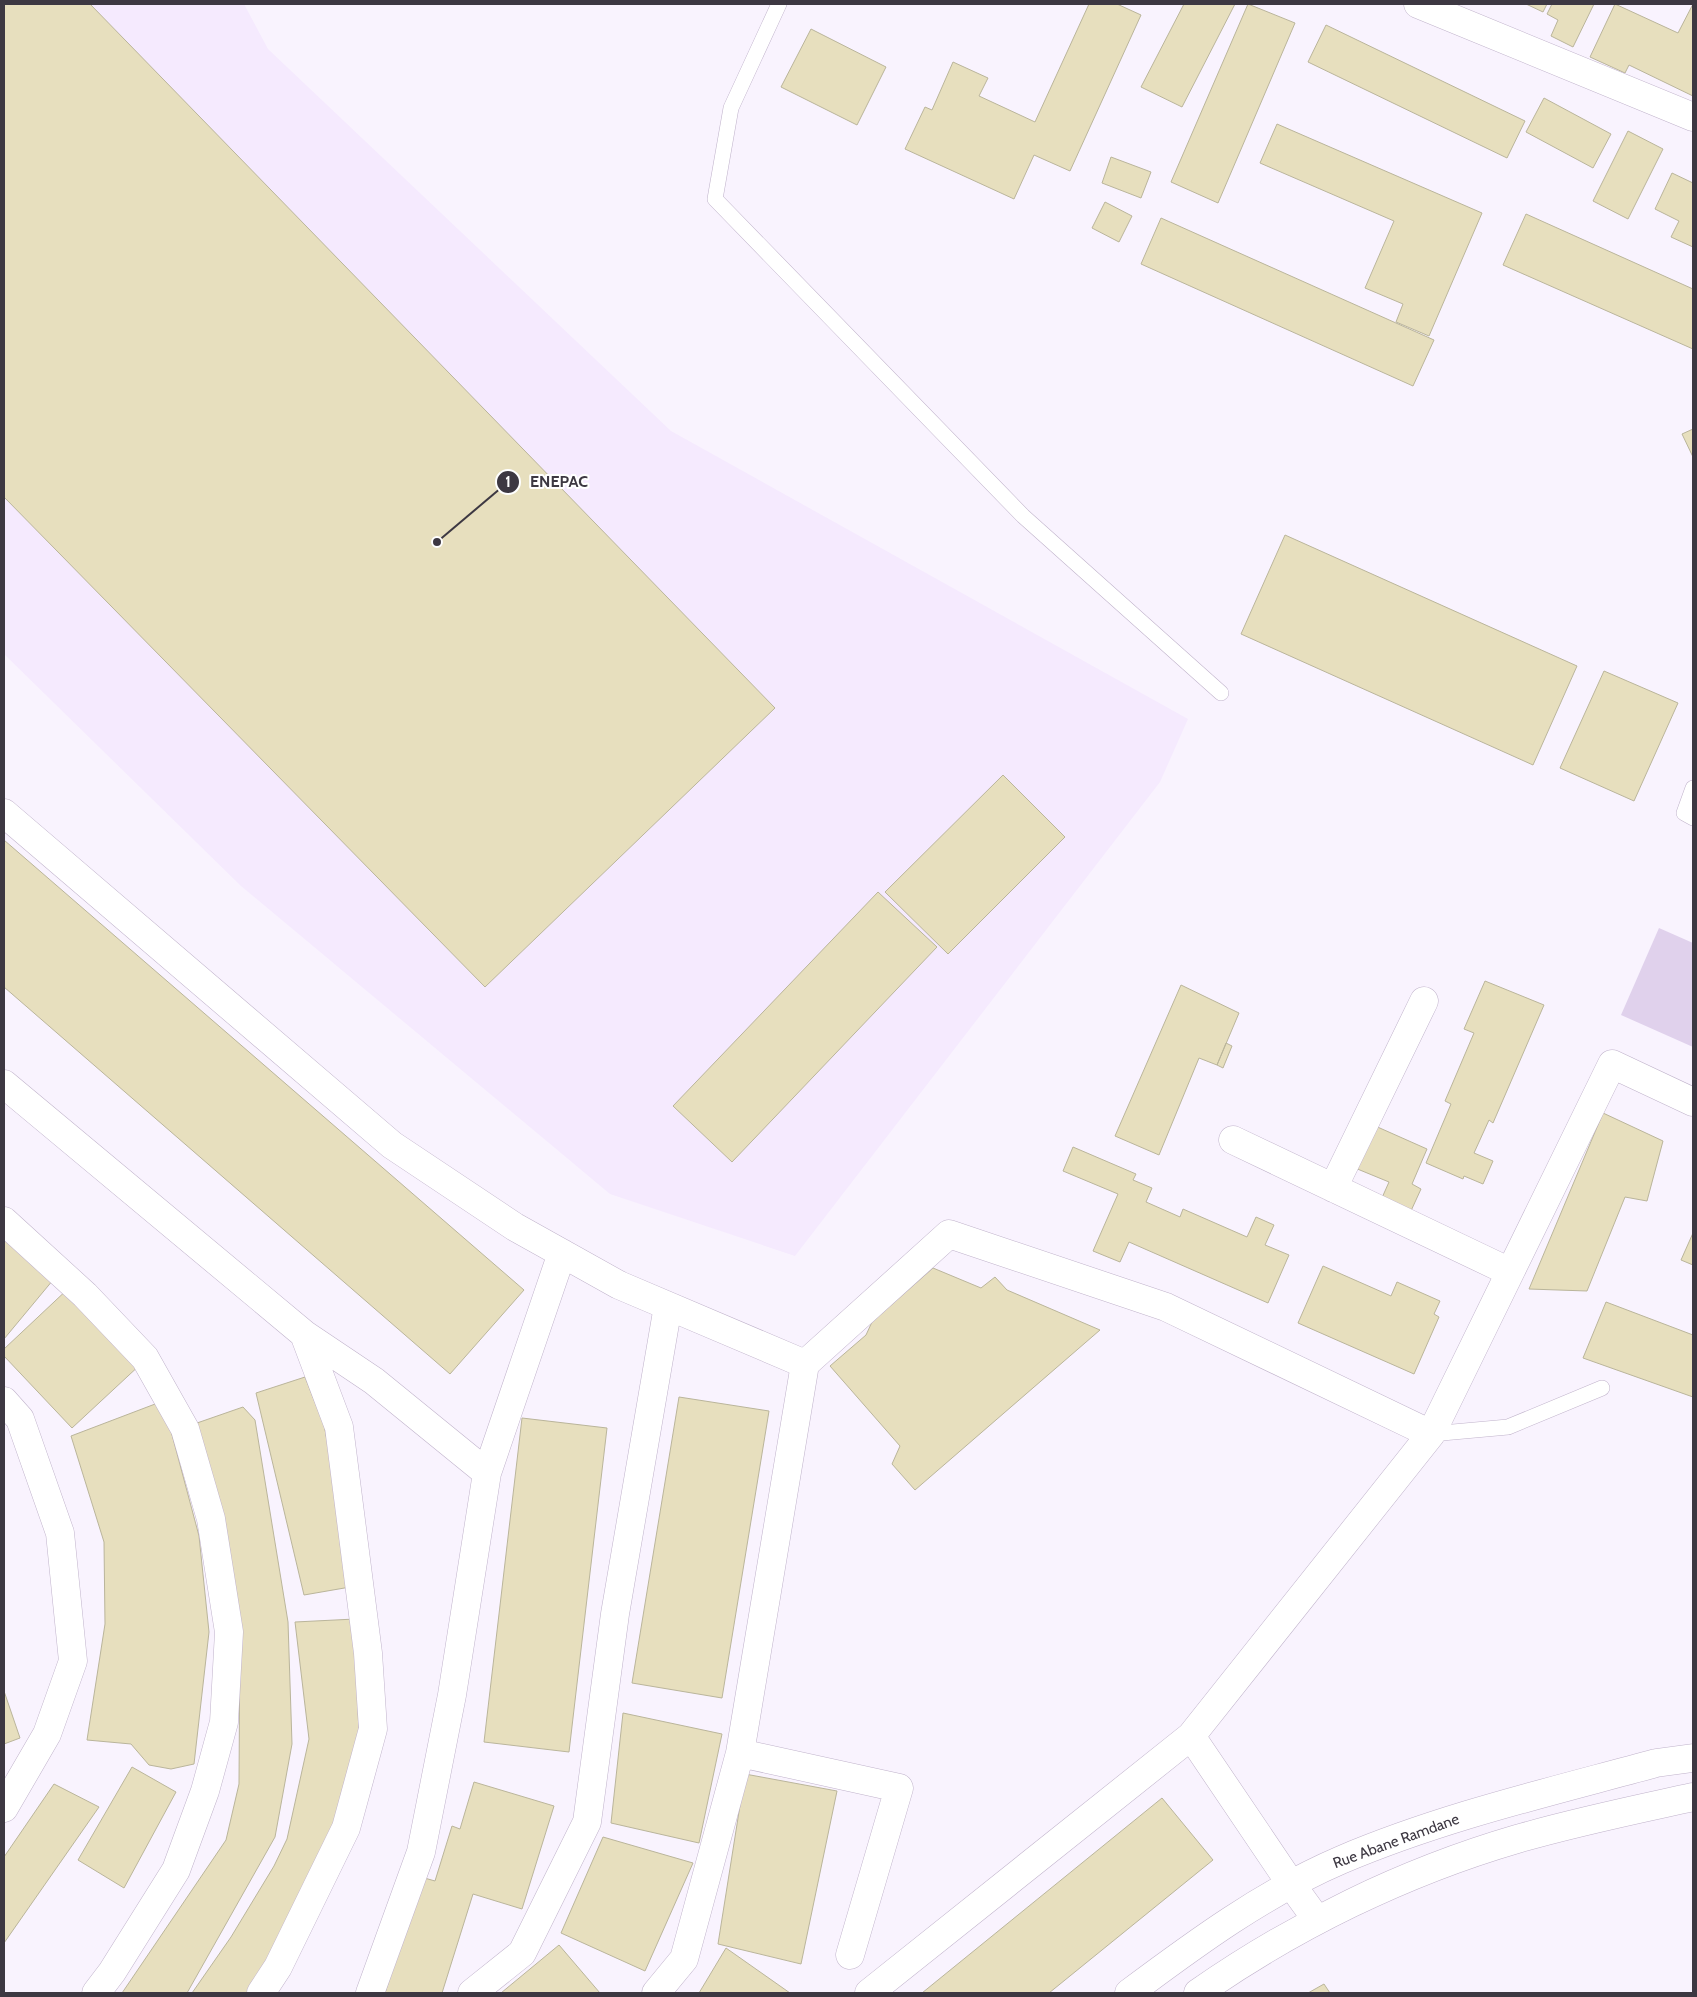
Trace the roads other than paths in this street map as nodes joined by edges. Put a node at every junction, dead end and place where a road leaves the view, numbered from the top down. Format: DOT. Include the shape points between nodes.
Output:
graph roads {
  1 [pos="778,4"];
  2 [pos="1418,4"];
  3 [pos="1693,117"];
  4 [pos="1221,692"];
  5 [pos="1693,788"];
  6 [pos="4,813"];
  7 [pos="1693,818"];
  8 [pos="1424,1001"];
  9 [pos="4,1084"];
  10 [pos="1693,1102"];
  11 [pos="1233,1140"];
  12 [pos="1333,1188"];
  13 [pos="4,1221"];
  14 [pos="562,1253"];
  15 [pos="1510,1272"];
  16 [pos="668,1306"];
  17 [pos="304,1334"];
  18 [pos="805,1364"];
  19 [pos="1602,1388"];
  20 [pos="4,1401"];
  21 [pos="1431,1434"];
  22 [pos="487,1473"];
  23 [pos="1191,1736"];
  24 [pos="740,1753"];
  25 [pos="1693,1758"];
  26 [pos="1693,1797"];
  27 [pos="4,1808"];
  28 [pos="1291,1884"];
  29 [pos="1318,1920"];
  30 [pos="850,1955"];
  31 [pos="96,1993"];
  32 [pos="261,1993"];
  33 [pos="370,1993"];
  34 [pos="472,1993"];
  35 [pos="656,1993"];
  36 [pos="869,1993"];
  37 [pos="1129,1993"];
  38 [pos="1198,1993"];
  1 -- 4 [label="lane" via="731,108 715,199 1023,516"];
  2 -- 3 [label="street"];
  5 -- 7 [label="lane" via="1684,813"];
  6 -- 14 [label="street" via="392,1145 515,1227"];
  8 -- 12 [label="street"];
  9 -- 17 [label="street"];
  10 -- 15 [label="street" via="1612,1064"];
  11 -- 12 [label="street"];
  12 -- 15 [label="street"];
  13 -- 31 [label="street" via="85,1295 146,1358 184,1429 211,1519 229,1632 224,1722 205,1791 176,1870"];
  14 -- 16 [label="street" via="619,1285"];
  14 -- 22 [label="street"];
  15 -- 21 [label="street"];
  16 -- 18 [label="street"];
  16 -- 34 [label="street" via="615,1614 587,1822 522,1953"];
  17 -- 22 [label="street" via="374,1380"];
  17 -- 32 [label="street" via="339,1427 368,1653 373,1729 346,1828 278,1967"];
  18 -- 21 [label="street" via="949,1234 1166,1307"];
  18 -- 24 [label="street"];
  19 -- 21 [label="lane" via="1508,1427"];
  20 -- 27 [label="street" via="20,1419 60,1533 73,1661 47,1734"];
  21 -- 23 [label="street"];
  22 -- 33 [label="street" via="452,1695 421,1852"];
  23 -- 28 [label="street"];
  23 -- 36 [label="street"];
  24 -- 30 [label="street" via="899,1788"];
  24 -- 35 [label="street" via="684,1958"];
  25 -- 28 [label="street, Rue Abane Ramdane" via="1656,1763 1429,1826 1340,1860"];
  26 -- 29 [label="street" via="1516,1840 1421,1873"];
  28 -- 29 [label="street"];
  28 -- 37 [label="street, Rue Abane Ramdane" via="1209,1934"];
  29 -- 38 [label="street" via="1242,1962"];
}
